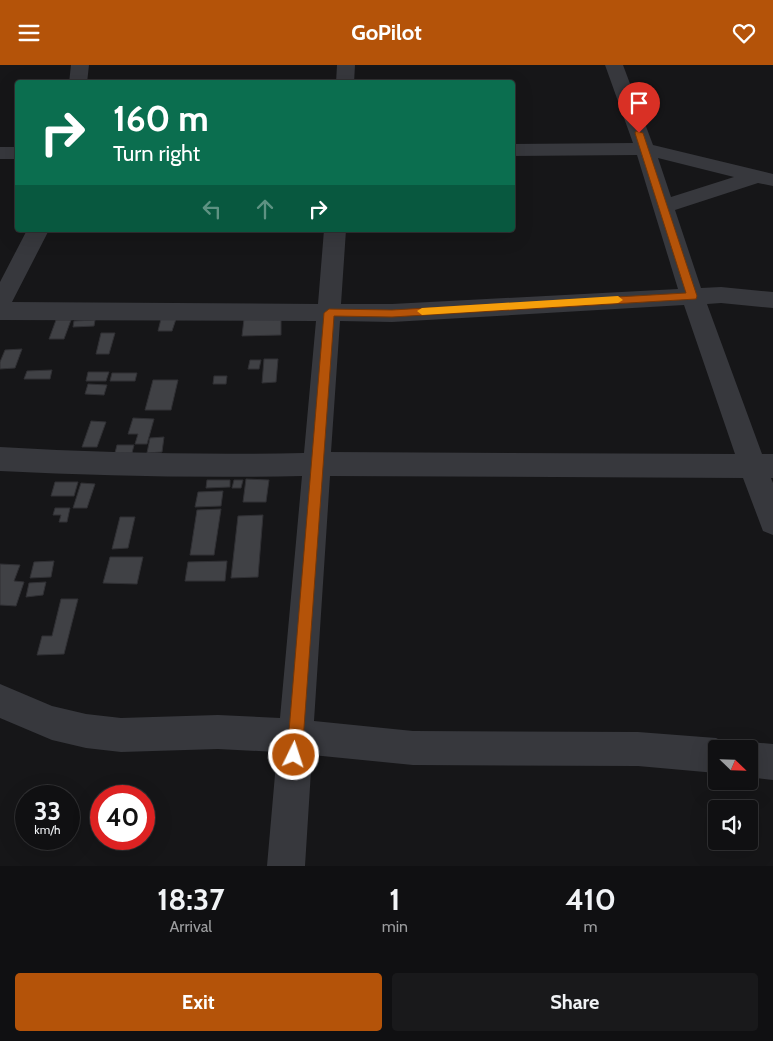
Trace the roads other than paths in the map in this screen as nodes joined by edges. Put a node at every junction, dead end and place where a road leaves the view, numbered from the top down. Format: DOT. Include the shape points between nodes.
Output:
graph roads {
  1 [pos="80,65"];
  2 [pos="346,65"];
  3 [pos="614,65"];
  4 [pos="78,80"];
  5 [pos="345,80"];
  6 [pos="646,149"];
  7 [pos="515,150"];
  8 [pos="0,153"];
  9 [pos="15,153"];
  10 [pos="764,178"];
  11 [pos="663,205"];
  12 [pos="37,232"];
  13 [pos="335,232"];
  14 [pos="692,296"];
  15 [pos="773,300"];
  16 [pos="0,304"];
  17 [pos="0,311"];
  18 [pos="329,313"];
  19 [pos="0,459"];
  20 [pos="317,464"];
  21 [pos="763,466"];
  22 [pos="773,522"];
  23 [pos="0,701"];
  24 [pos="296,737"];
  25 [pos="708,756"];
  26 [pos="758,760"];
  27 [pos="773,762"];
  28 [pos="286,866"];
  1 -- 4 [label="street"];
  2 -- 5 [label="street"];
  3 -- 6 [label="street"];
  6 -- 7 [label="street"];
  6 -- 10 [label="street"];
  6 -- 11 [label="street"];
  8 -- 9 [label="street"];
  10 -- 11 [label="street" via="718,187 699,196"];
  11 -- 14 [label="street"];
  12 -- 16 [label="street"];
  13 -- 18 [label="street"];
  14 -- 15 [label="street"];
  14 -- 18 [label="street" via="392,313"];
  14 -- 21 [label="street"];
  17 -- 18 [label="street"];
  18 -- 20 [label="street"];
  19 -- 20 [label="street" via="149,466"];
  20 -- 21 [label="street"];
  20 -- 24 [label="street"];
  21 -- 22 [label="street"];
  23 -- 24 [label="street" via="52,723 86,731 154,735 218,732"];
  24 -- 25 [label="street" via="413,748 638,749"];
  24 -- 28 [label="street"];
  26 -- 27 [label="street"];
}
